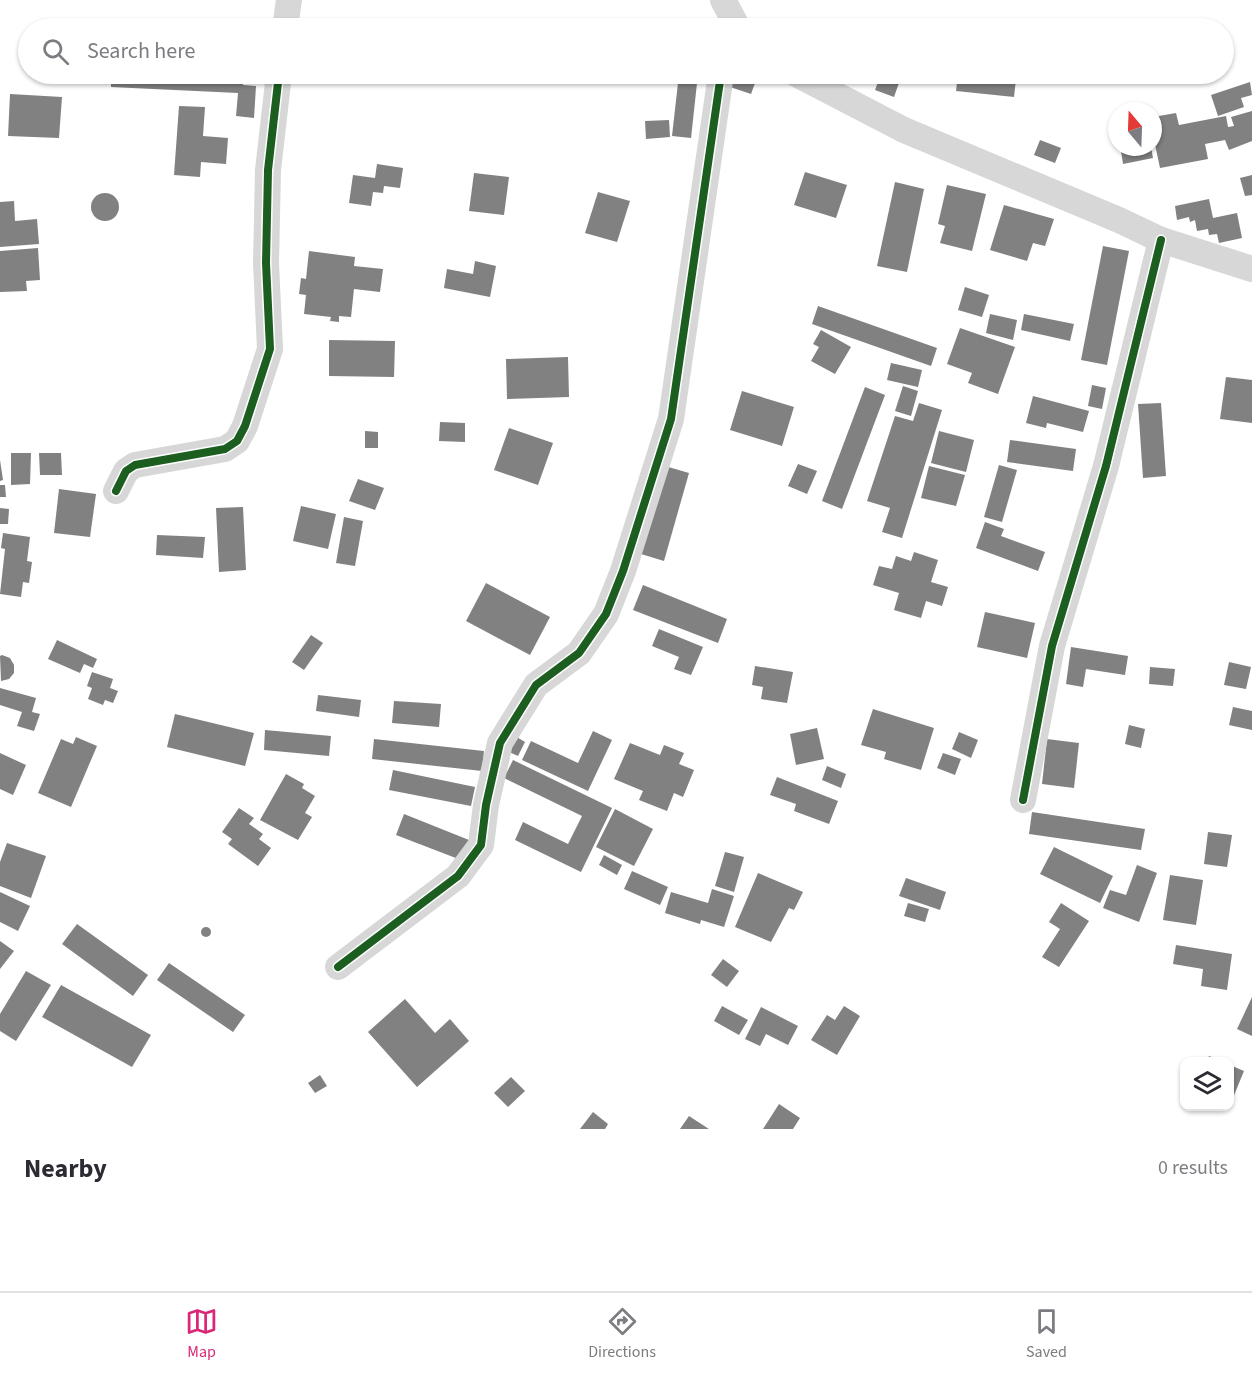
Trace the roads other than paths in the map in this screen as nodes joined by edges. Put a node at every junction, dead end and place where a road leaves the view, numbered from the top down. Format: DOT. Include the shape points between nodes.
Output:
graph roads {
  1 [pos="289,0"];
  2 [pos="286,18"];
  3 [pos="278,84"];
  4 [pos="721,84"];
  5 [pos="815,84"];
  6 [pos="1161,240"];
  7 [pos="1252,269"];
  8 [pos="116,491"];
  9 [pos="1023,800"];
  10 [pos="339,967"];
  1 -- 2 [label="street"];
  3 -- 8 [label="street" via="268,170 266,263 270,349 245,426 237,441 225,449 135,465 126,471"];
  4 -- 10 [label="street" via="671,419 606,614 579,653 536,685 500,743 481,845 458,876"];
  5 -- 6 [label="street" via="904,130"];
  6 -- 7 [label="street"];
  6 -- 9 [label="street" via="1106,466 1052,646"];
}
